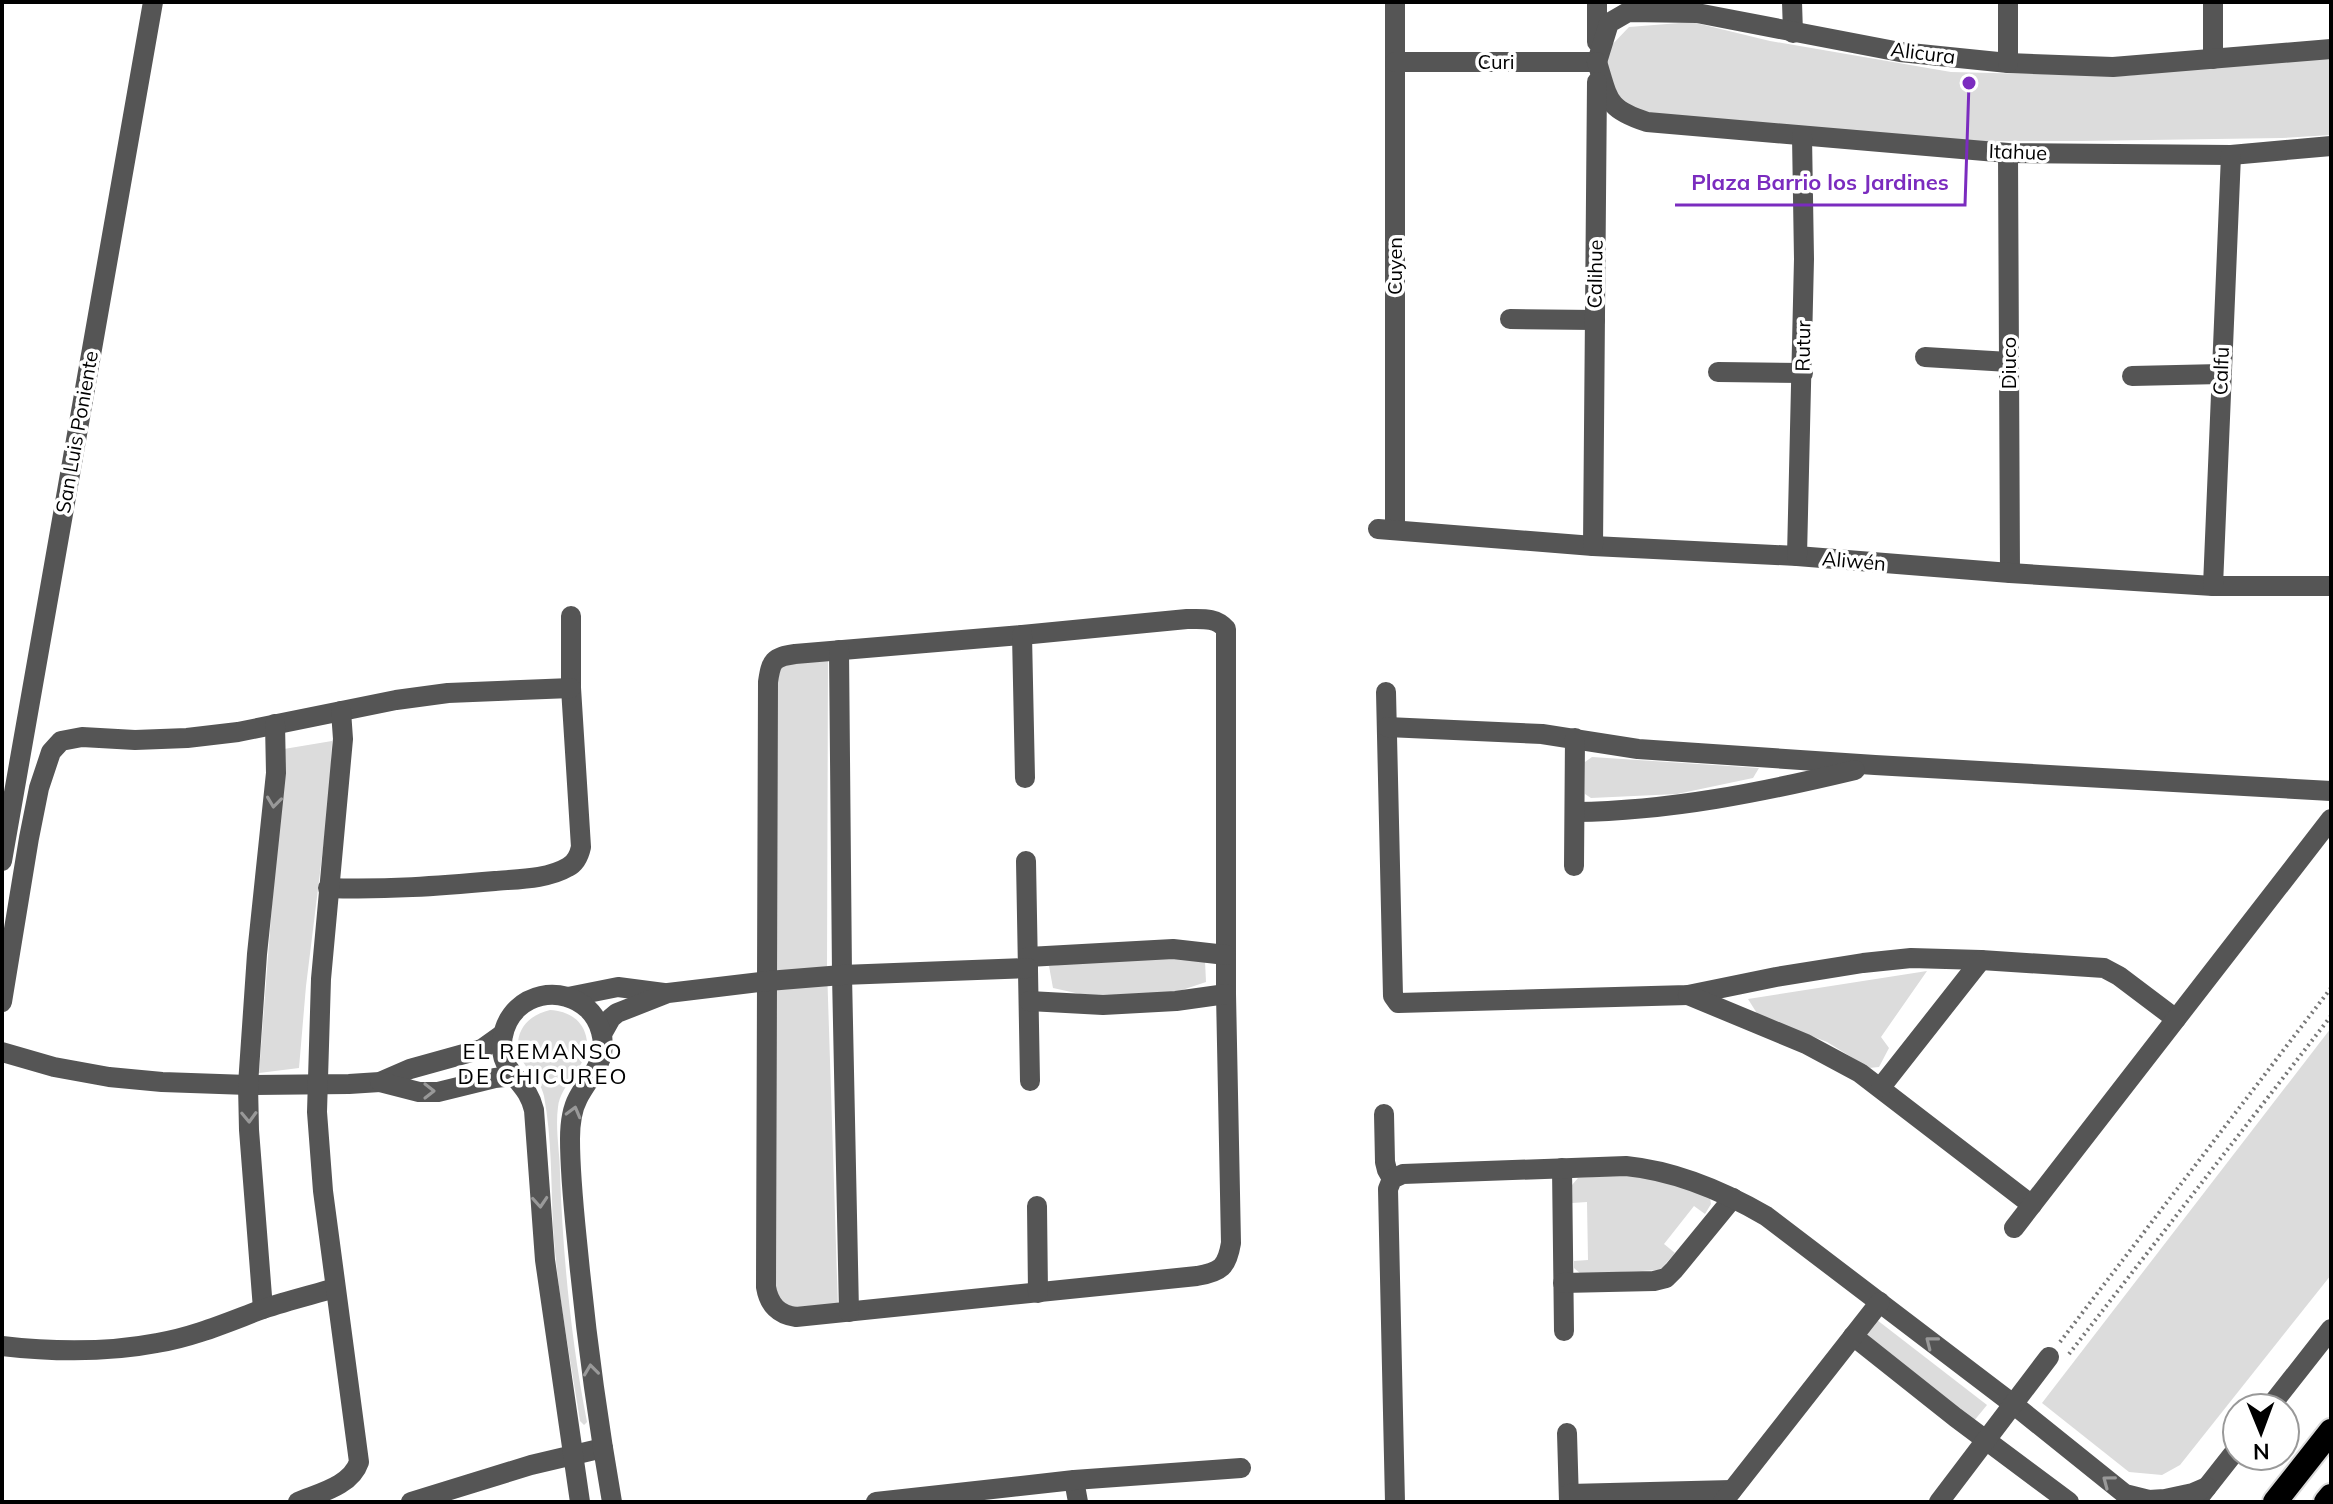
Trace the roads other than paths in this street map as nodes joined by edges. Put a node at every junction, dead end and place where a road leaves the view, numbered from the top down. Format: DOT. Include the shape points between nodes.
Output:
graph roads {
  1 [pos="153,2"];
  2 [pos="1395,2"];
  3 [pos="1597,2"];
  4 [pos="1792,2"];
  5 [pos="2008,2"];
  6 [pos="2213,2"];
  7 [pos="1793,33"];
  8 [pos="2331,49"];
  9 [pos="2213,59"];
  10 [pos="1395,62"];
  11 [pos="1597,62"];
  12 [pos="2008,63"];
  13 [pos="1802,136"];
  14 [pos="2331,146"];
  15 [pos="2008,153"];
  16 [pos="2231,155"];
  17 [pos="1510,319"];
  18 [pos="1595,320"];
  19 [pos="1925,357"];
  20 [pos="2009,362"];
  21 [pos="1718,372"];
  22 [pos="1803,373"];
  23 [pos="2221,374"];
  24 [pos="2132,376"];
  25 [pos="1386,529"];
  26 [pos="1593,546"];
  27 [pos="1797,556"];
  28 [pos="2010,573"];
  29 [pos="2213,586"];
  30 [pos="2331,586"];
  31 [pos="571,616"];
  32 [pos="1022,635"];
  33 [pos="839,650"];
  34 [pos="571,688"];
  35 [pos="1386,692"];
  36 [pos="341,711"];
  37 [pos="275,724"];
  38 [pos="1387,727"];
  39 [pos="1575,738"];
  40 [pos="1875,765"];
  41 [pos="1025,778"];
  42 [pos="2331,791"];
  43 [pos="1575,812"];
  44 [pos="2331,819"];
  45 [pos="2,861"];
  46 [pos="1026,861"];
  47 [pos="1574,866"];
  48 [pos="328,888"];
  49 [pos="1226,955"];
  50 [pos="1981,960"];
  51 [pos="1028,962"];
  52 [pos="842,975"];
  53 [pos="768,981"];
  54 [pos="668,993"];
  55 [pos="1226,994"];
  56 [pos="1688,995"];
  57 [pos="568,997"];
  58 [pos="1029,1001"];
  59 [pos="2,1002"];
  60 [pos="2176,1019"];
  61 [pos="503,1034"];
  62 [pos="602,1034"];
  63 [pos="2,1052"];
  64 [pos="514,1076"];
  65 [pos="1030,1081"];
  66 [pos="380,1082"];
  67 [pos="248,1085"];
  68 [pos="318,1085"];
  69 [pos="1881,1087"];
  70 [pos="1384,1114"];
  71 [pos="1562,1168"];
  72 [pos="1392,1179"];
  73 [pos="1733,1198"];
  74 [pos="2032,1205"];
  75 [pos="1037,1206"];
  76 [pos="2014,1228"];
  77 [pos="1563,1283"];
  78 [pos="335,1288"];
  79 [pos="1038,1293"];
  80 [pos="1880,1302"];
  81 [pos="263,1309"];
  82 [pos="849,1312"];
  83 [pos="2331,1329"];
  84 [pos="1564,1331"];
  85 [pos="1853,1336"];
  86 [pos="2,1346"];
  87 [pos="2056,1360"];
  88 [pos="2282,1392"];
  89 [pos="2013,1404"];
  90 [pos="2331,1431"];
  91 [pos="1567,1433"];
  92 [pos="1985,1440"];
  93 [pos="603,1448"];
  94 [pos="572,1455"];
  95 [pos="1241,1468"];
  96 [pos="2221,1469"];
  97 [pos="1074,1480"];
  98 [pos="2201,1495"];
  99 [pos="1728,1496"];
  100 [pos="2331,1496"];
  101 [pos="1569,1498"];
  102 [pos="901,1500"];
  103 [pos="298,1502"];
  104 [pos="411,1502"];
  105 [pos="580,1502"];
  106 [pos="612,1502"];
  107 [pos="876,1502"];
  108 [pos="1078,1502"];
  109 [pos="1395,1502"];
  110 [pos="1939,1502"];
  111 [pos="2069,1502"];
  112 [pos="2275,1502"];
  113 [pos="2326,1502"];
  1 -- 45 [label="street, San Luis Poniente"];
  2 -- 10 [label="street, Cuyen"];
  3 -- 11 [label="street, Calihue"];
  4 -- 7 [label="street"];
  5 -- 12 [label="street"];
  6 -- 9 [label="street"];
  7 -- 11 [label="street, Alicura" via="1697,13 1628,12 1609,23"];
  7 -- 12 [label="street, Alicura" via="1900,52"];
  8 -- 9 [label="street, Alicura"];
  9 -- 12 [label="street, Alicura" via="2113,67"];
  10 -- 11 [label="street, Curi"];
  10 -- 25 [label="street, Cuyen"];
  11 -- 13 [label="street, Itahue" via="1609,103 1628,116 1661,124"];
  11 -- 18 [label="street, Calihue"];
  13 -- 15 [label="street, Itahue"];
  13 -- 22 [label="street, Rutur"];
  14 -- 16 [label="street, Itahue"];
  15 -- 16 [label="street, Itahue"];
  15 -- 20 [label="street, Diuco"];
  16 -- 23 [label="street, Calfu"];
  17 -- 18 [label="street"];
  18 -- 26 [label="street, Calihue"];
  19 -- 20 [label="street"];
  20 -- 28 [label="street, Diuco"];
  21 -- 22 [label="street"];
  22 -- 27 [label="street, Rutur"];
  23 -- 24 [label="street"];
  23 -- 29 [label="street, Calfu"];
  25 -- 26 [label="street, Aliwén"];
  26 -- 27 [label="street, Aliwén"];
  27 -- 28 [label="street, Aliwén"];
  28 -- 29 [label="street, Aliwén"];
  29 -- 30 [label="street, Aliwén"];
  31 -- 34 [label="street"];
  32 -- 33 [label="street"];
  32 -- 41 [label="street"];
  32 -- 49 [label="street" via="1187,619 1220,622 1226,629"];
  33 -- 52 [label="street"];
  33 -- 53 [label="street" via="780,656 770,669"];
  34 -- 36 [label="street" via="448,693"];
  34 -- 48 [label="street" via="581,847 570,867 530,878 467,884"];
  35 -- 38 [label="street"];
  36 -- 37 [label="street"];
  36 -- 48 [label="street" via="343,739"];
  37 -- 59 [label="street" via="187,738 67,738 56,745 31,825"];
  37 -- 67 [label="street, one-way" via="276,773"];
  38 -- 39 [label="street"];
  38 -- 56 [label="street" via="1393,996 1398,1003"];
  39 -- 40 [label="street" via="1638,749"];
  39 -- 43 [label="street"];
  40 -- 42 [label="street"];
  40 -- 43 [label="street" via="1706,801"];
  43 -- 47 [label="street"];
  44 -- 60 [label="street"];
  46 -- 51 [label="street"];
  48 -- 68 [label="street"];
  49 -- 51 [label="street" via="1173,949"];
  49 -- 55 [label="street"];
  50 -- 56 [label="street" via="1863,963"];
  50 -- 60 [label="street" via="2104,968"];
  50 -- 69 [label="street"];
  51 -- 52 [label="street"];
  51 -- 58 [label="street"];
  52 -- 53 [label="street"];
  52 -- 82 [label="street"];
  53 -- 54 [label="street"];
  53 -- 82 [label="street" via="767,1296 789,1316"];
  54 -- 57 [label="street" via="618,987"];
  54 -- 62 [label="street" via="617,1013"];
  55 -- 58 [label="street" via="1103,1005"];
  55 -- 79 [label="street" via="1228,1258 1221,1269 1197,1276"];
  56 -- 69 [label="street" via="1806,1044"];
  57 -- 61 [label="street" via="528,1001 510,1017"];
  57 -- 62 [label="street" via="590,1011"];
  58 -- 65 [label="street"];
  60 -- 74 [label="street"];
  61 -- 64 [label="street" via="505,1063"];
  61 -- 66 [label="street" via="482,1049"];
  93 -- 62 [label="street, one-way" via="585,1326 570,1139 573,1110 601,1060"];
  63 -- 67 [label="street" via="109,1077"];
  66 -- 64 [label="street, one-way" via="438,1092"];
  64 -- 94 [label="street, one-way" via="534,1110 545,1260"];
  66 -- 68 [label="street"];
  67 -- 68 [label="street"];
  67 -- 81 [label="street, one-way"];
  68 -- 78 [label="street"];
  69 -- 74 [label="street"];
  70 -- 72 [label="street" via="1385,1162"];
  71 -- 72 [label="street" via="1403,1174"];
  71 -- 73 [label="street" via="1644,1168"];
  71 -- 77 [label="street"];
  72 -- 109 [label="street" via="1388,1189"];
  73 -- 77 [label="street" via="1666,1278"];
  73 -- 80 [label="street" via="1766,1216"];
  74 -- 76 [label="street"];
  75 -- 79 [label="street"];
  77 -- 84 [label="street"];
  78 -- 81 [label="street"];
  78 -- 103 [label="street" via="359,1462 356,1472 338,1486"];
  79 -- 82 [label="street"];
  80 -- 85 [label="street"];
  89 -- 80 [label="street, one-way"];
  81 -- 86 [label="street" via="188,1336 122,1349"];
  83 -- 88 [label="street"];
  85 -- 92 [label="street"];
  85 -- 99 [label="street"];
  87 -- 89 [label="street"];
  89 -- 92 [label="street"];
  98 -- 89 [label="street, one-way" via="2149,1500 2125,1494"];
  90 -- 112 [label="highway"];
  91 -- 101 [label="street"];
  92 -- 110 [label="street"];
  92 -- 111 [label="street"];
  93 -- 94 [label="street"];
  93 -- 106 [label="street"];
  94 -- 104 [label="street"];
  94 -- 105 [label="street"];
  95 -- 97 [label="street"];
  96 -- 98 [label="street"];
  97 -- 102 [label="street"];
  97 -- 108 [label="street"];
  99 -- 101 [label="street"];
  100 -- 113 [label="highway"];
  102 -- 107 [label="street"];
}
